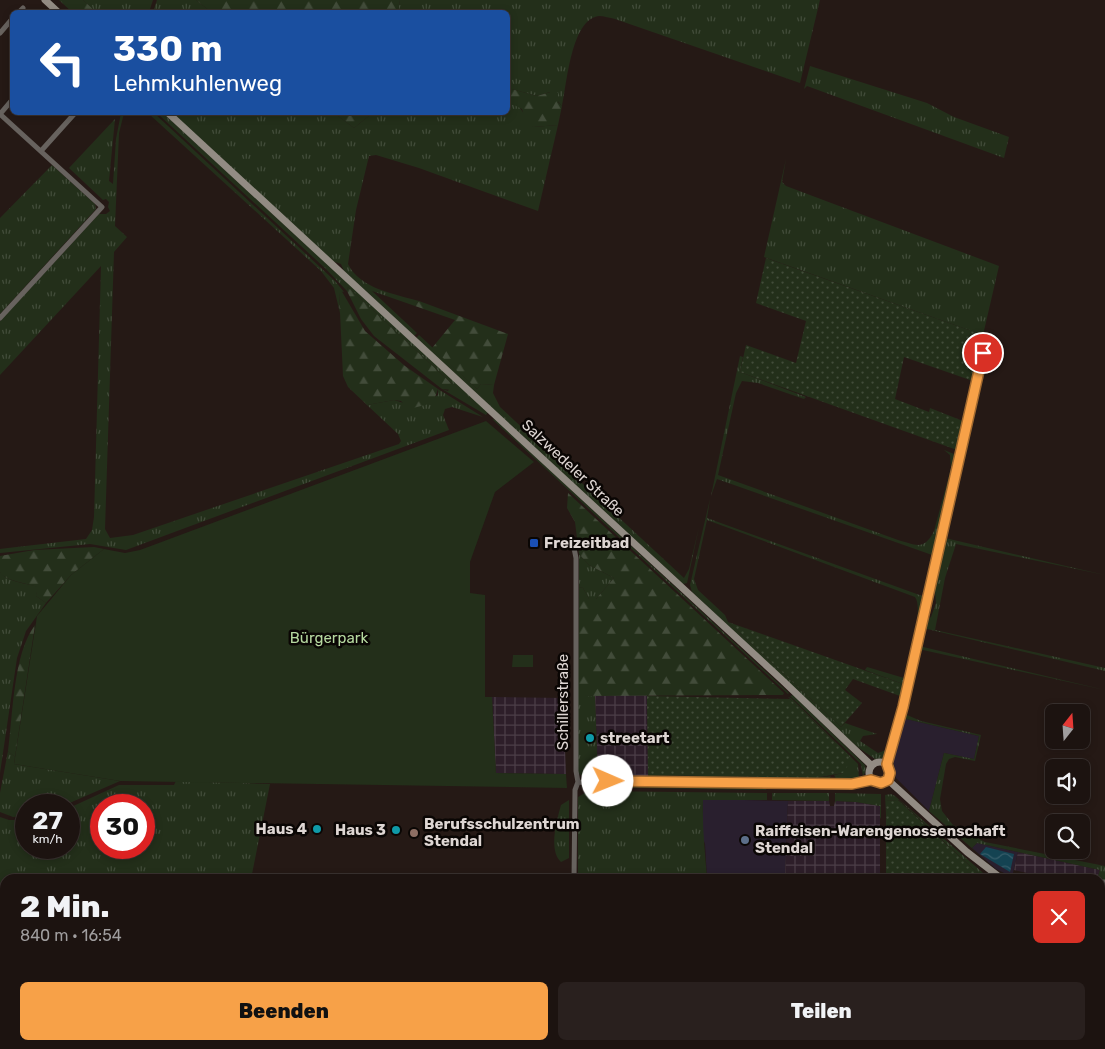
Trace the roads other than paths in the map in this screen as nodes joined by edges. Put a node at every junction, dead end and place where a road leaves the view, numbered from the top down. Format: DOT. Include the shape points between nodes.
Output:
graph roads {
  1 [pos="45,0"];
  2 [pos="56,10"];
  3 [pos="10,21"];
  4 [pos="0,33"];
  5 [pos="10,102"];
  6 [pos="0,114"];
  7 [pos="73,115"];
  8 [pos="170,115"];
  9 [pos="40,151"];
  10 [pos="0,318"];
  11 [pos="986,340"];
  12 [pos="551,544"];
  13 [pos="887,764"];
  14 [pos="872,765"];
  15 [pos="871,780"];
  16 [pos="888,780"];
  17 [pos="578,782"];
  18 [pos="574,874"];
  19 [pos="995,874"];
  1 -- 2 [label="main road"];
  3 -- 4 [label="street"];
  5 -- 6 [label="street"];
  6 -- 9 [label="street"];
  7 -- 9 [label="street"];
  8 -- 14 [label="main road, Salzwedeler Straße"];
  9 -- 10 [label="street" via="102,207"];
  11 -- 13 [label="street" via="903,707"];
  12 -- 17 [label="street, Schillerstraße" via="571,546 576,558"];
  13 -- 14 [label="main road" via="879,762"];
  13 -- 16 [label="main road"];
  14 -- 15 [label="main road" via="869,772"];
  15 -- 16 [label="main road" via="878,783"];
  15 -- 17 [label="street" via="852,784"];
  16 -- 19 [label="main road"];
  17 -- 18 [label="street, Schillerstraße" via="575,790"];
}
